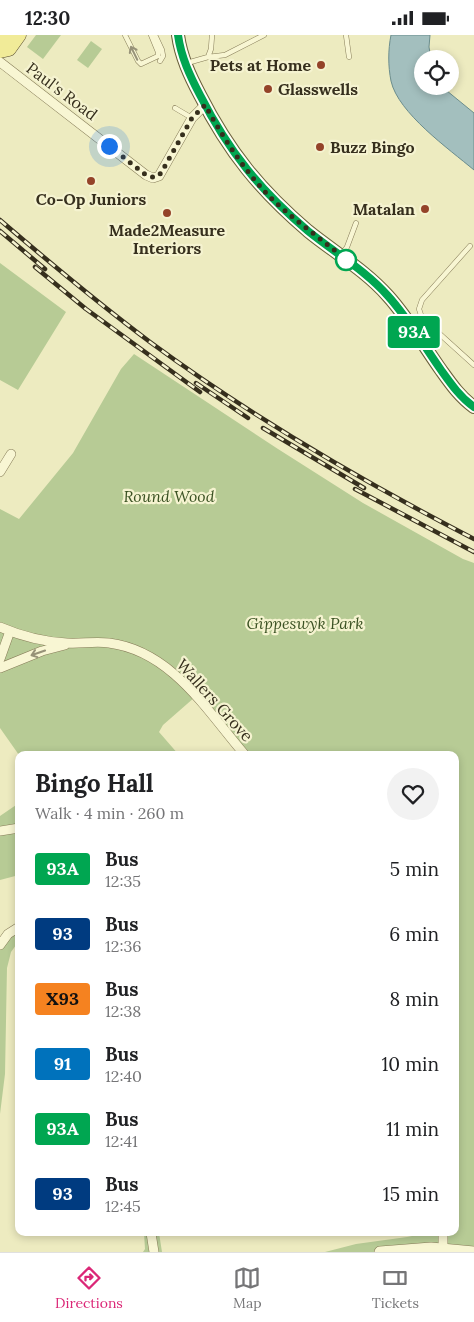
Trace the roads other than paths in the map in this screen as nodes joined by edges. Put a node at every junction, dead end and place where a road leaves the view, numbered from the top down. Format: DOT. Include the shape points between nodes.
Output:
graph roads {
  1 [pos="6,35"];
  2 [pos="19,35"];
  3 [pos="125,35"];
  4 [pos="150,35"];
  5 [pos="155,35"];
  6 [pos="178,35"];
  7 [pos="212,35"];
  8 [pos="264,35"];
  9 [pos="346,35"];
  10 [pos="0,49"];
  11 [pos="208,57"];
  12 [pos="349,57"];
  13 [pos="160,61"];
  14 [pos="0,62"];
  15 [pos="185,64"];
  16 [pos="205,105"];
  17 [pos="175,108"];
  18 [pos="192,118"];
  19 [pos="356,223"];
  20 [pos="470,246"];
  21 [pos="341,256"];
  22 [pos="474,365"];
  23 [pos="474,407"];
  24 [pos="10,454"];
  25 [pos="0,472"];
  26 [pos="0,627"];
  27 [pos="10,631"];
  28 [pos="78,643"];
  29 [pos="0,659"];
  30 [pos="0,668"];
  31 [pos="242,751"];
  32 [pos="15,829"];
  33 [pos="0,831"];
  34 [pos="15,930"];
  35 [pos="0,945"];
  36 [pos="151,1236"];
  37 [pos="443,1236"];
  38 [pos="443,1249"];
  39 [pos="474,1251"];
  40 [pos="154,1252"];
  41 [pos="380,1252"];
  1 -- 10 [label="main road"];
  2 -- 10 [label="main road" via="9,49"];
  4 -- 3 [label="lane, one-way" via="158,55 141,63"];
  5 -- 13 [label="lane" via="162,50"];
  6 -- 15 [label="main road"];
  7 -- 11 [label="lane"];
  8 -- 11 [label="lane" via="225,55"];
  9 -- 12 [label="lane"];
  11 -- 15 [label="lane"];
  14 -- 18 [label="street, Paul's Road" via="150,177 159,176"];
  15 -- 16 [label="main road"];
  16 -- 18 [label="street, Paul's Road"];
  16 -- 21 [label="main road" via="234,153 262,188 310,233"];
  17 -- 18 [label="lane"];
  19 -- 21 [label="lane"];
  20 -- 22 [label="lane" via="422,300 419,309 422,318"];
  21 -- 23 [label="main road" via="389,297 457,391"];
  24 -- 25 [label="street"];
  26 -- 27 [label="street, Wallers Grove"];
  27 -- 28 [label="street, Wallers Grove"];
  27 -- 29 [label="street"];
  28 -- 30 [label="street, Wallers Grove, one-way" via="42,651"];
  28 -- 31 [label="street, Wallers Grove" via="124,646 158,661 176,675"];
  32 -- 33 [label="street"];
  34 -- 35 [label="street"];
  36 -- 40 [label="street"];
  37 -- 38 [label="street"];
  38 -- 39 [label="street"];
  38 -- 41 [label="street"];
}
